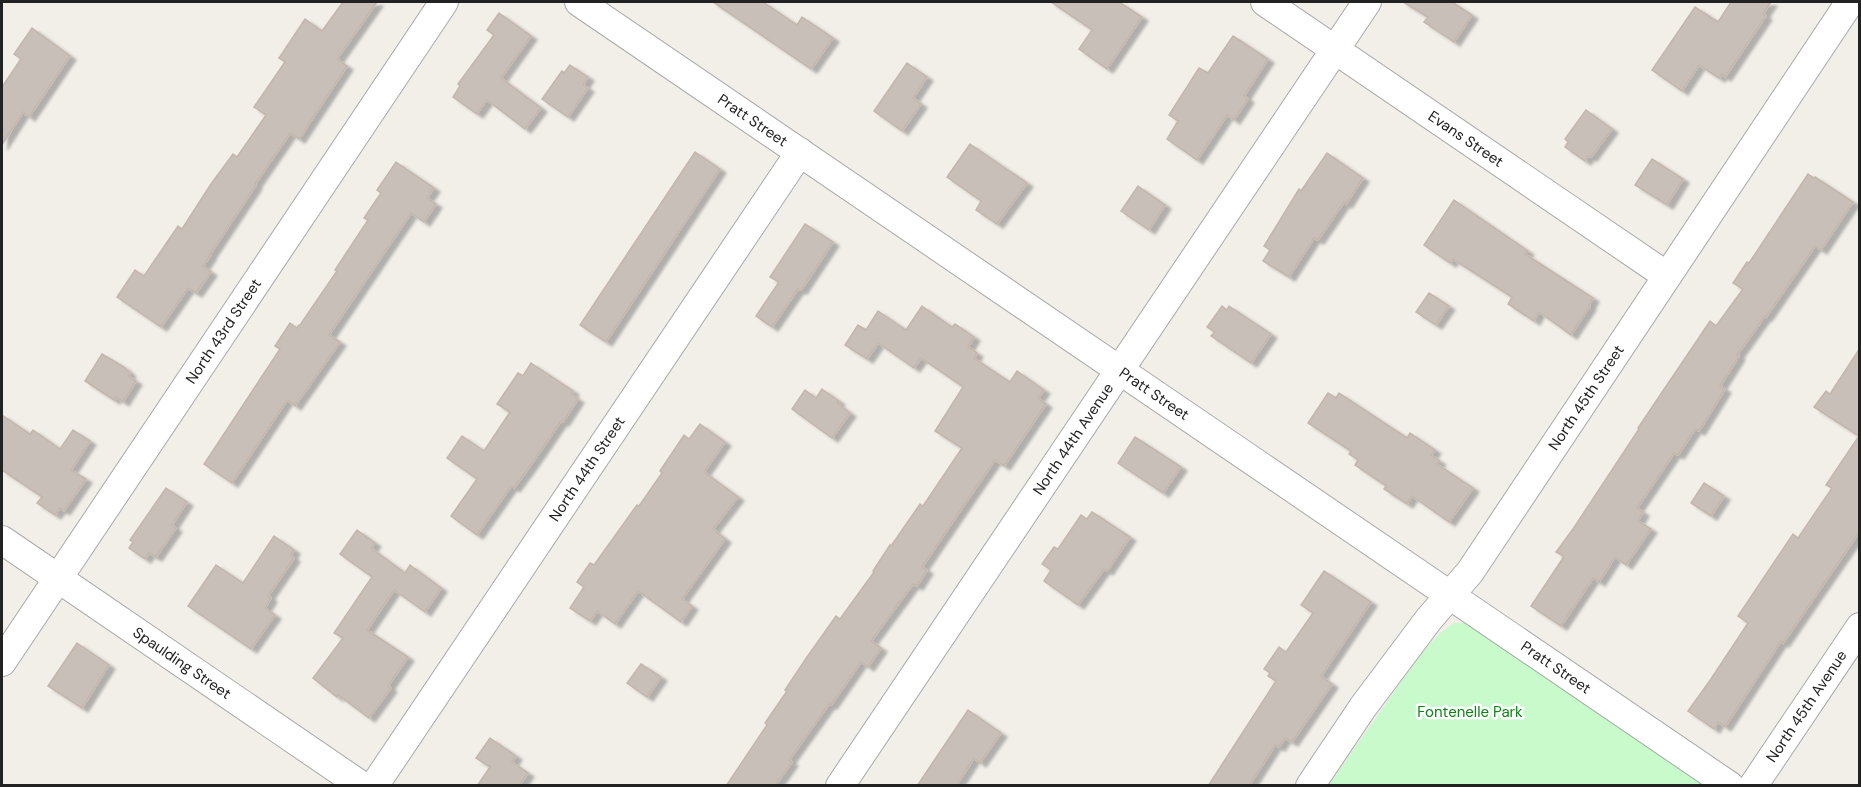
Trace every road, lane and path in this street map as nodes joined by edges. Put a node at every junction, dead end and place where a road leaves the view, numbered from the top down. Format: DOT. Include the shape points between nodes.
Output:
graph roads {
  1 [pos="444,2"];
  2 [pos="579,2"];
  3 [pos="1265,2"];
  4 [pos="1367,2"];
  5 [pos="1850,2"];
  6 [pos="1335,50"];
  7 [pos="800,152"];
  8 [pos="1667,276"];
  9 [pos="1119,369"];
  10 [pos="2,540"];
  11 [pos="58,578"];
  12 [pos="1450,595"];
  13 [pos="1860,627"];
  14 [pos="2,662"];
  15 [pos="362,786"];
  16 [pos="374,786"];
  17 [pos="840,786"];
  18 [pos="1310,786"];
  19 [pos="1730,786"];
  20 [pos="1753,786"];
  1 -- 11 [label="street, North 43rd Street"];
  2 -- 7 [label="street, Pratt Street"];
  3 -- 6 [label="street, Evans Street"];
  4 -- 6 [label="street, North 44th Avenue"];
  5 -- 8 [label="street, North 45th Street"];
  6 -- 8 [label="street, Evans Street"];
  6 -- 9 [label="street, North 44th Avenue"];
  7 -- 9 [label="street, Pratt Street"];
  7 -- 16 [label="street, North 44th Street"];
  8 -- 12 [label="street, North 45th Street" via="1470,572"];
  9 -- 12 [label="street, Pratt Street"];
  9 -- 17 [label="street, North 44th Avenue"];
  10 -- 11 [label="street, Spaulding Street"];
  11 -- 14 [label="street, North 43rd Street"];
  11 -- 15 [label="street, Spaulding Street"];
  12 -- 18 [label="street, North 45th Street" via="1370,698"];
  12 -- 19 [label="street, Pratt Street"];
  13 -- 20 [label="street, North 45th Avenue"];
}
